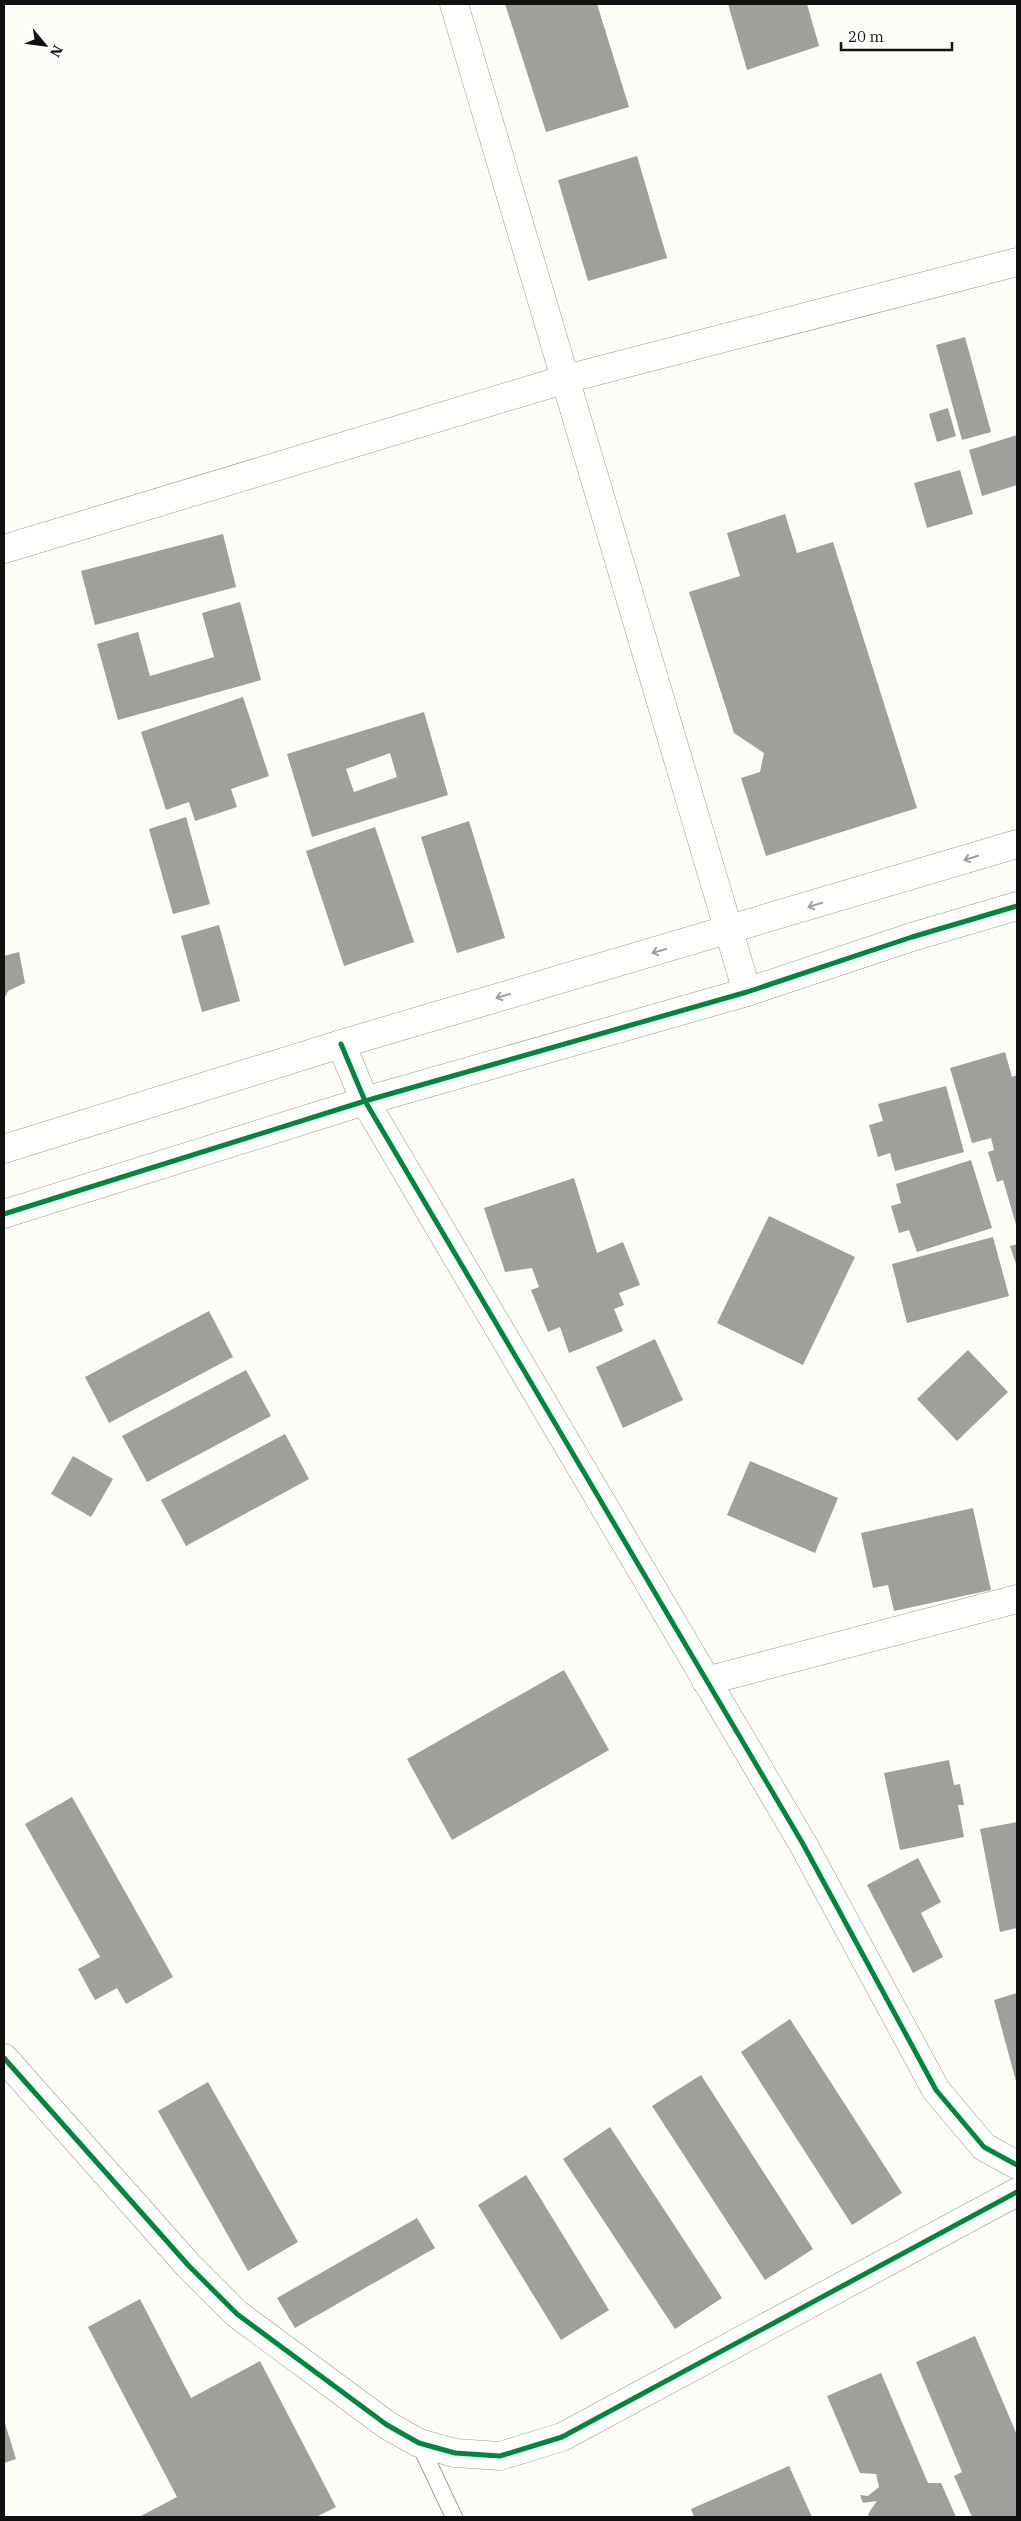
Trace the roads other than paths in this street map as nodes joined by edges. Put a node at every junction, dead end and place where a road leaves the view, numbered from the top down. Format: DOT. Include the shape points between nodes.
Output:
graph roads {
  1 [pos="454,4"];
  2 [pos="1017,262"];
  3 [pos="566,379"];
  4 [pos="4,549"];
  5 [pos="1017,844"];
  6 [pos="1017,906"];
  7 [pos="729,930"];
  8 [pos="747,992"];
  9 [pos="341,1044"];
  10 [pos="365,1101"];
  11 [pos="4,1149"];
  12 [pos="4,1214"];
  13 [pos="1017,1599"];
  14 [pos="706,1681"];
  15 [pos="4,2058"];
  16 [pos="1017,2165"];
  17 [pos="1017,2192"];
  18 [pos="419,2443"];
  19 [pos="454,2517"];
  1 -- 3 [label="street"];
  2 -- 3 [label="street"];
  3 -- 4 [label="street"];
  3 -- 7 [label="street"];
  5 -- 7 [label="street, one-way"];
  6 -- 8 [label="street"];
  7 -- 8 [label="street"];
  7 -- 9 [label="street, one-way"];
  8 -- 10 [label="street"];
  9 -- 10 [label="street"];
  9 -- 11 [label="street"];
  10 -- 12 [label="street"];
  10 -- 14 [label="street"];
  13 -- 14 [label="street"];
  14 -- 16 [label="street" via="803,1844 936,2090 984,2147"];
  15 -- 18 [label="street" via="188,2265 237,2314 387,2424"];
  17 -- 18 [label="street" via="562,2437 500,2456 455,2452"];
  18 -- 19 [label="lane"];
}
